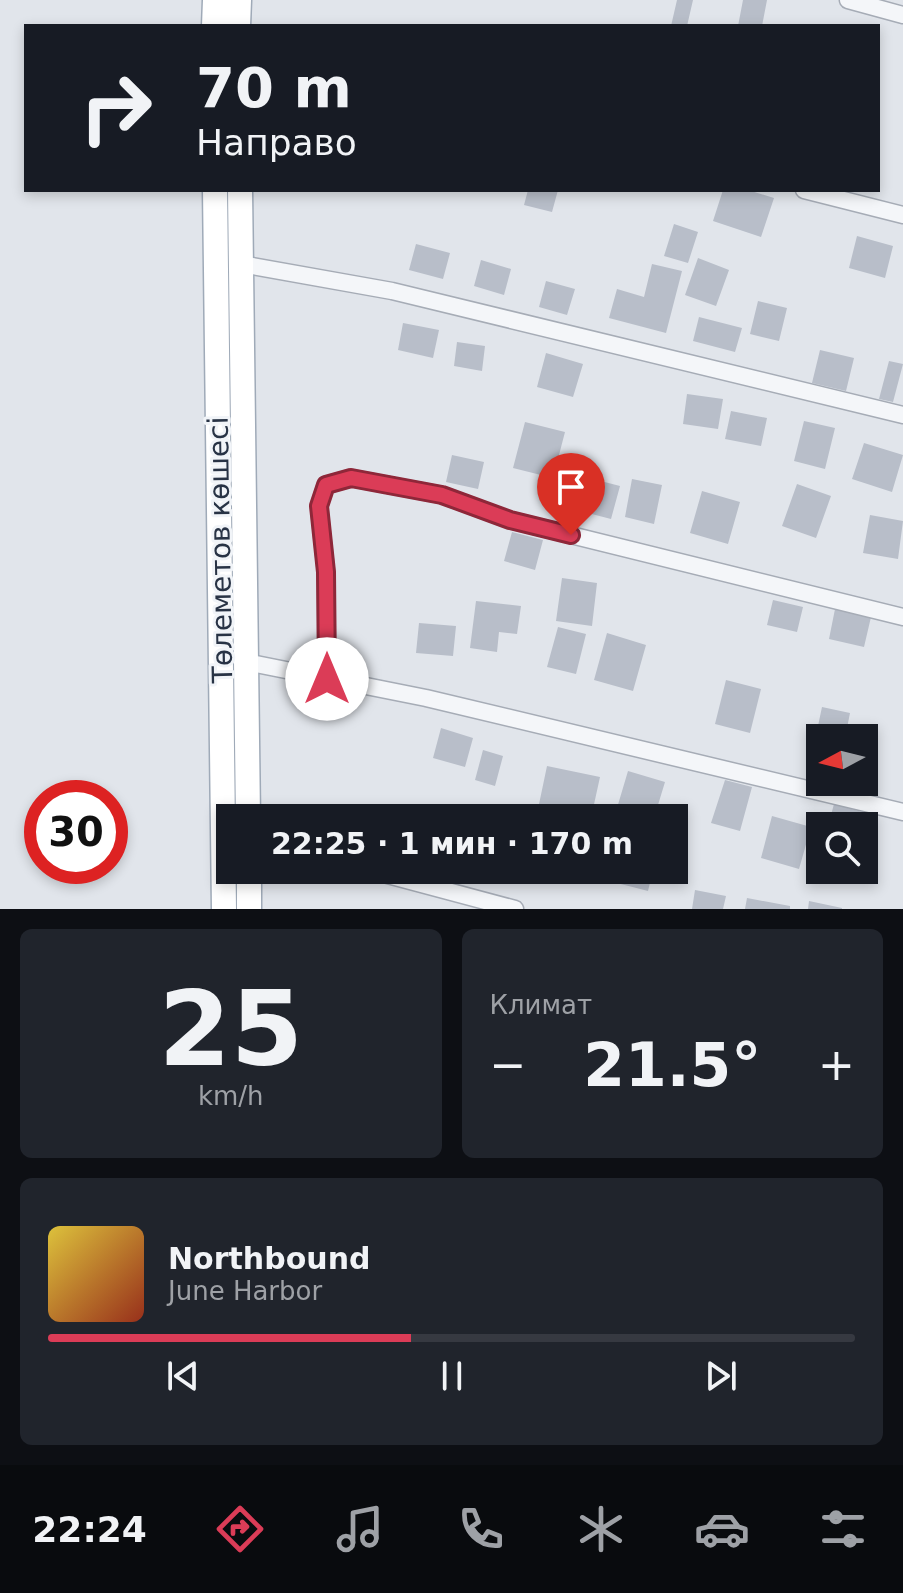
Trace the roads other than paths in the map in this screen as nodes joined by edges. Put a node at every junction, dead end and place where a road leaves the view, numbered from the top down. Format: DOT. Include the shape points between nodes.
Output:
graph roads {
  1 [pos="215,0"];
  2 [pos="239,0"];
  3 [pos="848,0"];
  4 [pos="903,15"];
  5 [pos="214,24"];
  6 [pos="238,24"];
  7 [pos="215,192"];
  8 [pos="240,192"];
  9 [pos="812,192"];
  10 [pos="903,215"];
  11 [pos="241,264"];
  12 [pos="903,415"];
  13 [pos="903,617"];
  14 [pos="246,662"];
  15 [pos="327,679"];
  16 [pos="248,804"];
  17 [pos="903,812"];
  18 [pos="249,884"];
  19 [pos="421,884"];
  20 [pos="224,909"];
  21 [pos="249,909"];
  22 [pos="515,909"];
  1 -- 5 [label="main road"];
  2 -- 6 [label="main road"];
  3 -- 4 [label="street"];
  7 -- 20 [label="main road, Төлеметов көшесі"];
  8 -- 11 [label="main road, Төлеметов көшесі"];
  9 -- 10 [label="street"];
  11 -- 12 [label="street" via="392,291"];
  11 -- 14 [label="main road, Төлеметов көшесі"];
  13 -- 15 [label="street" via="510,520 442,495 351,478 326,485 319,506"];
  14 -- 15 [label="street"];
  14 -- 16 [label="main road, Төлеметов көшесі"];
  15 -- 17 [label="street"];
  18 -- 21 [label="main road"];
  19 -- 22 [label="street"];
}
